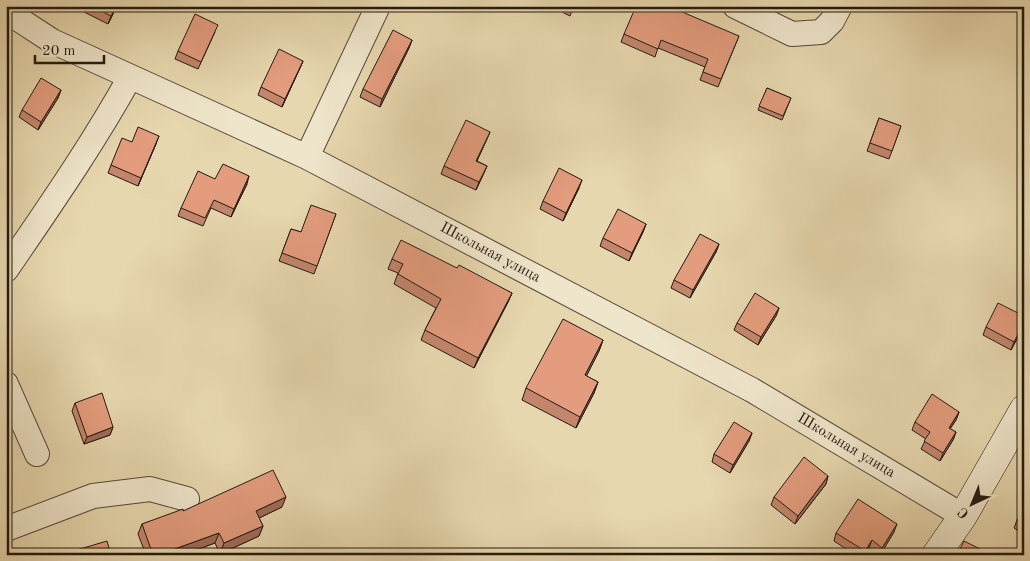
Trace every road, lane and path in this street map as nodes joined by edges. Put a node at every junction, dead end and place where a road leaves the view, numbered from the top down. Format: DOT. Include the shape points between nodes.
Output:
graph roads {
  1 [pos="378,6"];
  2 [pos="735,6"];
  3 [pos="840,6"];
  4 [pos="6,11"];
  5 [pos="130,77"];
  6 [pos="307,156"];
  7 [pos="6,270"];
  8 [pos="6,384"];
  9 [pos="1024,409"];
  10 [pos="37,454"];
  11 [pos="187,499"];
  12 [pos="963,516"];
  13 [pos="6,529"];
  14 [pos="936,555"];
  1 -- 6 [label="street"];
  2 -- 3 [label="street" via="792,34 821,32"];
  4 -- 5 [label="street, Школьная улица" via="52,41"];
  5 -- 6 [label="street, Школьная улица"];
  5 -- 7 [label="street" via="66,183"];
  6 -- 12 [label="street, Школьная улица" via="752,390"];
  8 -- 10 [label="street"];
  9 -- 12 [label="main road"];
  11 -- 13 [label="street" via="150,489 93,496"];
  12 -- 14 [label="main road"];
}
